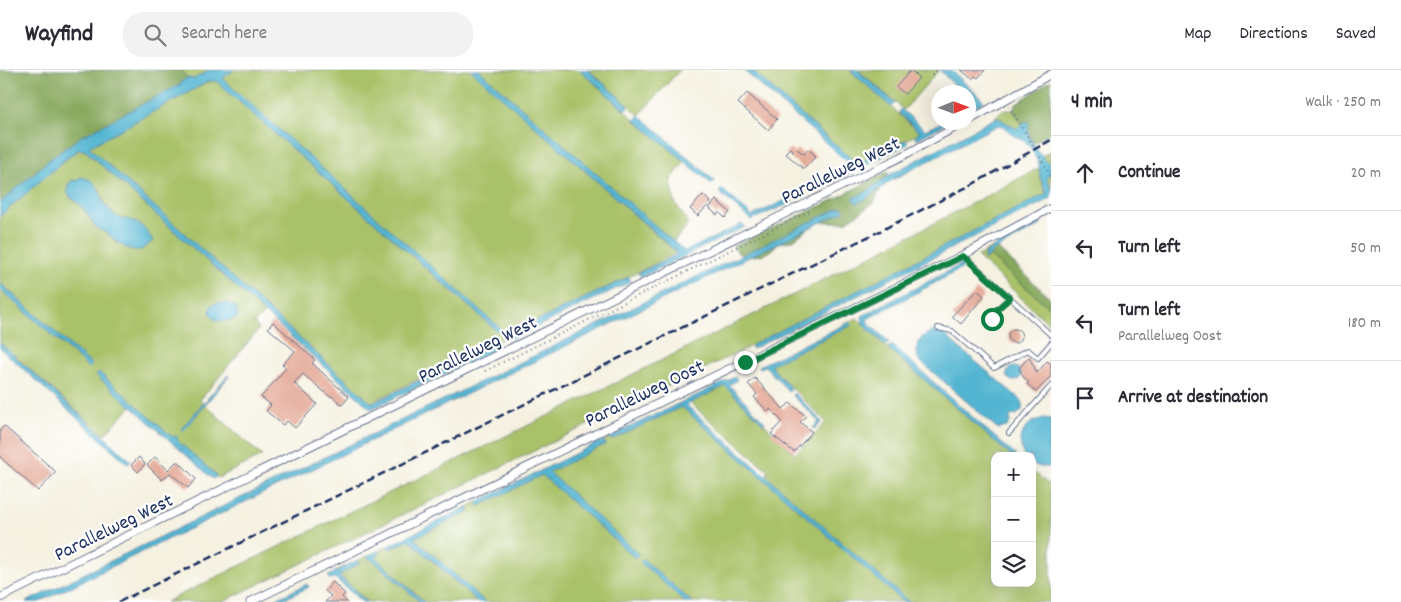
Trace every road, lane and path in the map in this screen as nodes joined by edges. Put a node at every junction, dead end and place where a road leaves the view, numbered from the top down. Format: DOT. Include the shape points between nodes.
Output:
graph roads {
  1 [pos="937,70"];
  2 [pos="1051,74"];
  3 [pos="932,75"];
  4 [pos="1009,106"];
  5 [pos="976,117"];
  6 [pos="952,130"];
  7 [pos="1033,145"];
  8 [pos="1040,158"];
  9 [pos="1051,176"];
  10 [pos="1051,208"];
  11 [pos="963,256"];
  12 [pos="1010,298"];
  13 [pos="992,324"];
  14 [pos="938,328"];
  15 [pos="1051,335"];
  16 [pos="1051,343"];
  17 [pos="1051,386"];
  18 [pos="1009,433"];
  19 [pos="0,598"];
  20 [pos="250,602"];
  1 -- 3 [label="path"];
  2 -- 5 [label="street, Parallelweg West"];
  4 -- 7 [label="path"];
  6 -- 19 [label="street, Parallelweg West"];
  8 -- 9 [label="path"];
  10 -- 11 [label="street, Parallelweg Oost"];
  11 -- 12 [label="lane"];
  11 -- 20 [label="street, Parallelweg Oost"];
  12 -- 13 [label="lane" via="995,311"];
  12 -- 15 [label="lane"];
  14 -- 16 [label="lane" via="952,331 994,368 1028,350 1038,358"];
  17 -- 18 [label="lane"];
}
